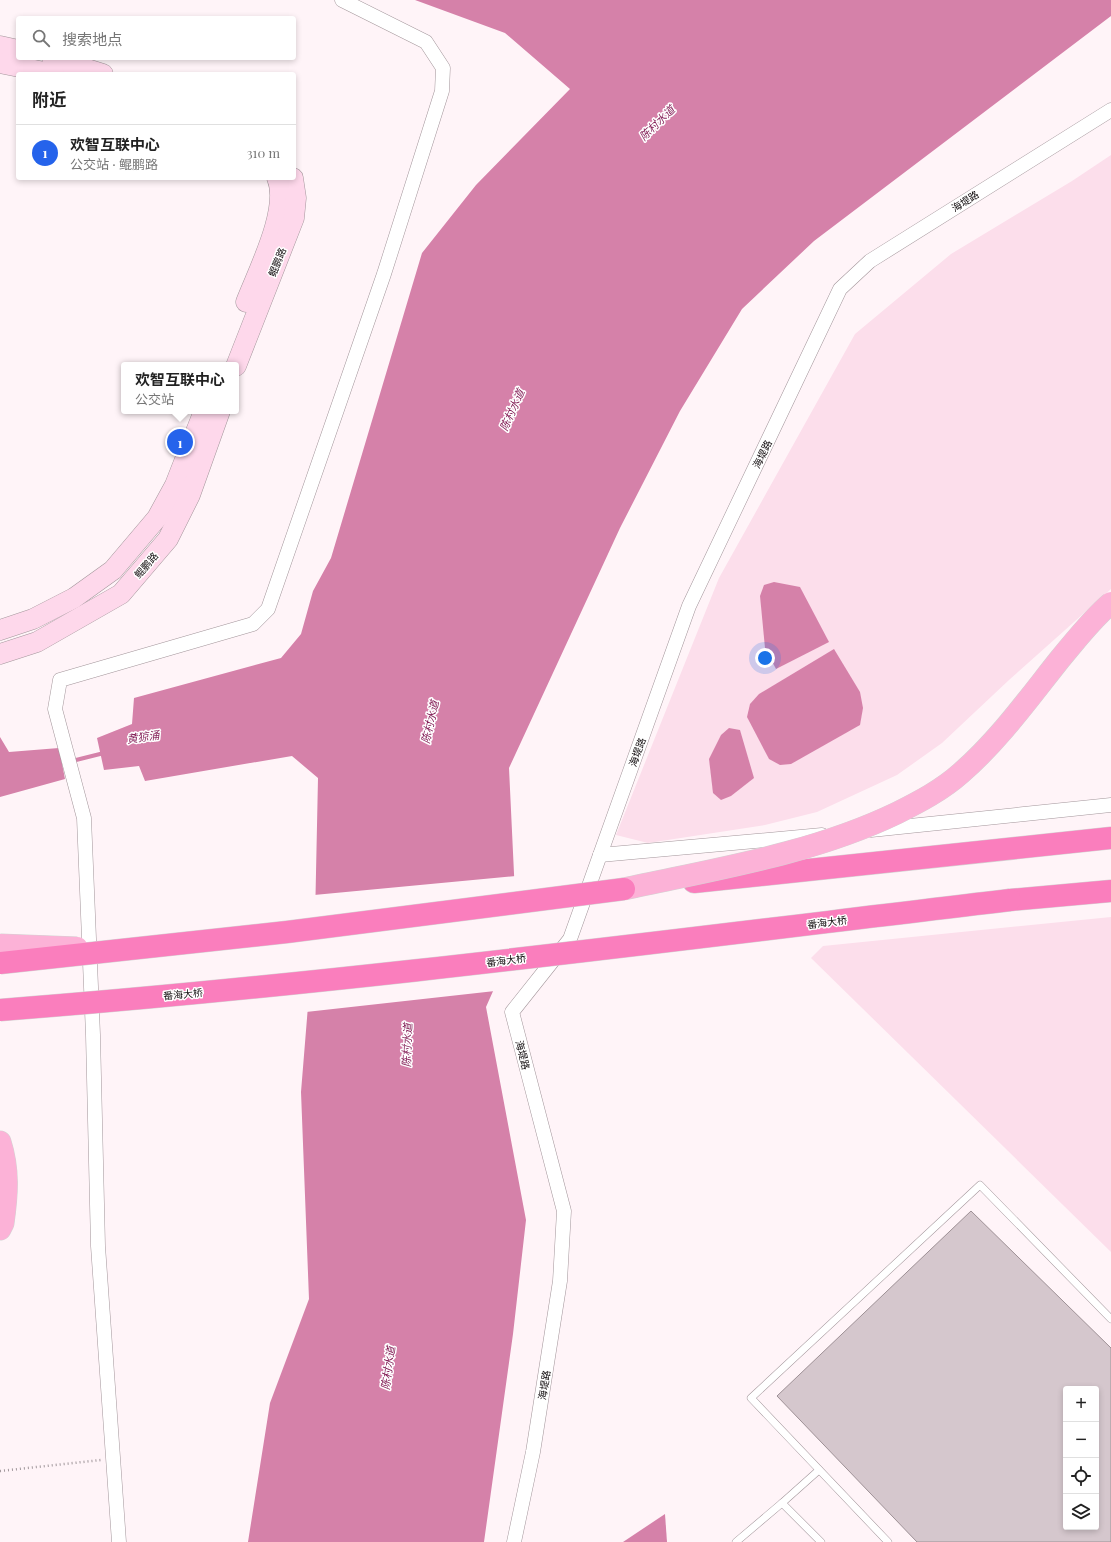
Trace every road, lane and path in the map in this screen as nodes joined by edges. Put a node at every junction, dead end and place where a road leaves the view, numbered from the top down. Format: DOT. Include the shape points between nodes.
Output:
graph roads {
  1 [pos="342,0"];
  2 [pos="0,46"];
  3 [pos="16,50"];
  4 [pos="58,60"];
  5 [pos="0,63"];
  6 [pos="44,72"];
  7 [pos="97,72"];
  8 [pos="1111,110"];
  9 [pos="277,180"];
  10 [pos="293,180"];
  11 [pos="223,362"];
  12 [pos="238,362"];
  13 [pos="203,414"];
  14 [pos="219,414"];
  15 [pos="1111,603"];
  16 [pos="0,630"];
  17 [pos="26,634"];
  18 [pos="0,654"];
  19 [pos="1111,805"];
  20 [pos="1111,838"];
  21 [pos="600,855"];
  22 [pos="624,890"];
  23 [pos="1111,891"];
  24 [pos="0,945"];
  25 [pos="126,950"];
  26 [pos="0,963"];
  27 [pos="46,1007"];
  28 [pos="0,1010"];
  29 [pos="0,1020"];
  30 [pos="0,1142"];
  31 [pos="0,1229"];
  32 [pos="1111,1319"];
  33 [pos="113,1459"];
  34 [pos="819,1470"];
  35 [pos="0,1471"];
  36 [pos="782,1502"];
  37 [pos="119,1542"];
  38 [pos="514,1542"];
  39 [pos="736,1542"];
  40 [pos="821,1542"];
  41 [pos="888,1542"];
  1 -- 33 [label="street" via="426,42 443,68 442,91 384,274 268,608 253,624 60,680 55,709 85,826 98,1246"];
  2 -- 3 [label="street"];
  4 -- 7 [label="street"];
  5 -- 6 [label="street"];
  8 -- 21 [label="street, 海堤路" via="870,261 840,289 689,606"];
  9 -- 11 [label="street, 鲲鹏路" via="281,203 272,236"];
  10 -- 12 [label="street, 鲲鹏路" via="296,198 294,218"];
  13 -- 17 [label="street, 鲲鹏路" via="175,486 157,518 112,570 74,598 33,619"];
  14 -- 17 [label="street, 鲲鹏路" via="190,495 168,539 121,594 37,642"];
  15 -- 22 [label="main road, bridge" via="1074,642 995,740 960,774 925,799 840,837 790,852"];
  16 -- 17 [label="street, 鲲鹏路"];
  17 -- 18 [label="street, 鲲鹏路"];
  19 -- 21 [label="street" via="921,826"];
  20 -- 22 [label="highway, bridge"];
  21 -- 38 [label="street, 海堤路" via="570,939 512,1012 564,1212 560,1281 533,1452"];
  22 -- 25 [label="highway, bridge"];
  23 -- 27 [label="highway, 番海大桥, bridge" via="1010,900 479,963"];
  24 -- 25 [label="main road, bridge"];
  25 -- 26 [label="highway, bridge"];
  27 -- 28 [label="highway, 番海大桥, bridge"];
  27 -- 29 [label="main road, bridge"];
  30 -- 31 [label="main road" via="5,1157 8,1188"];
  32 -- 34 [label="lane" via="980,1185 751,1398"];
  33 -- 35 [label="path"];
  33 -- 37 [label="street"];
  34 -- 36 [label="lane"];
  34 -- 41 [label="lane"];
  36 -- 39 [label="lane"];
  36 -- 40 [label="lane"];
}
